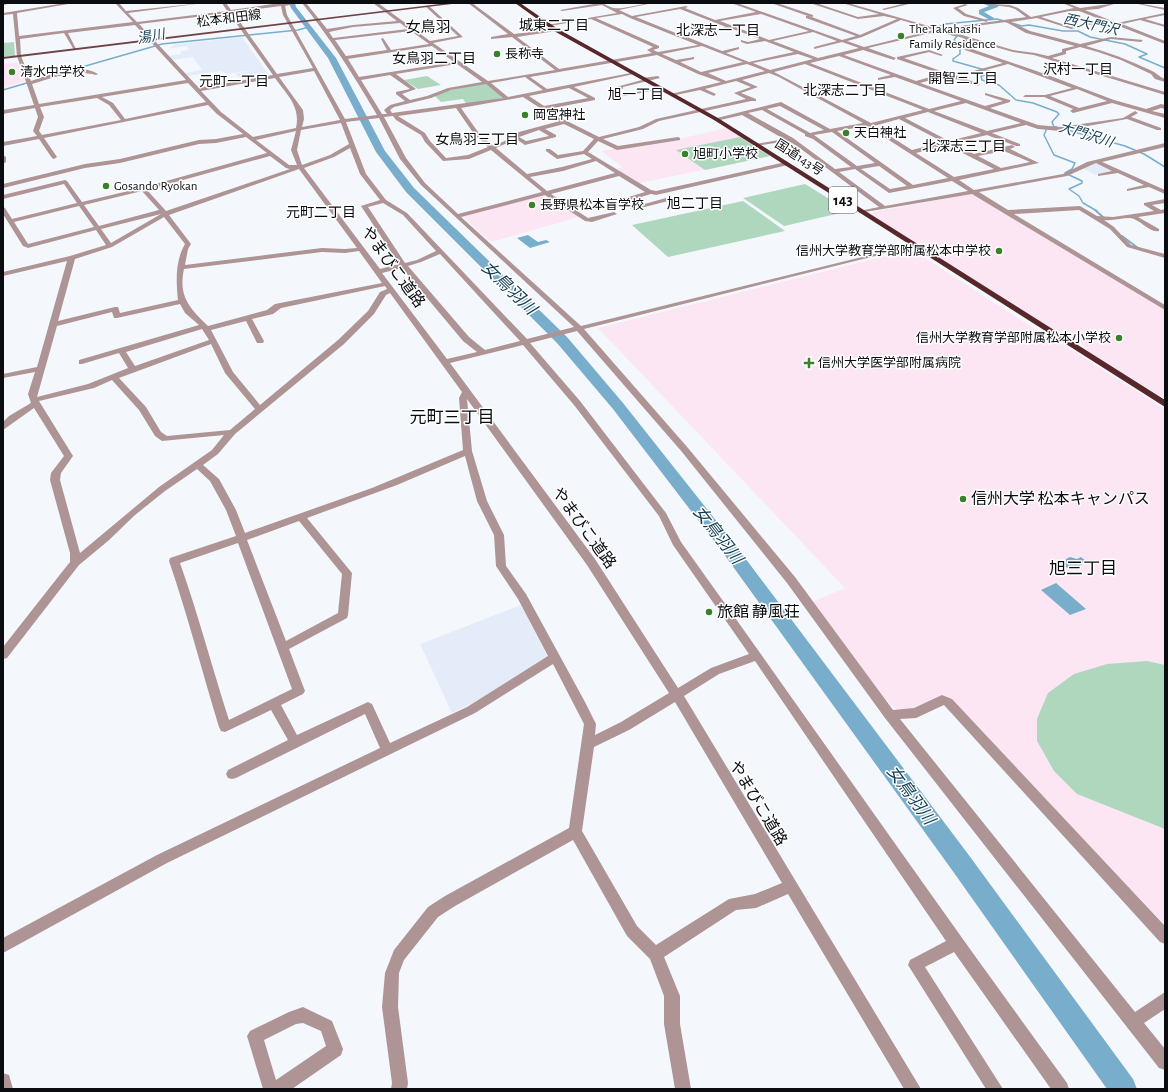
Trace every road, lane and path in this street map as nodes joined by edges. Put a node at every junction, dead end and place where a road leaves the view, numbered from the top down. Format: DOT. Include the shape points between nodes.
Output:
graph roads {
  1 [pos="10,3"];
  2 [pos="72,3"];
  3 [pos="117,3"];
  4 [pos="201,3"];
  5 [pos="224,3"];
  6 [pos="298,3"];
  7 [pos="304,3"];
  8 [pos="375,3"];
  9 [pos="458,3"];
  10 [pos="470,3"];
  11 [pos="517,3"];
  12 [pos="602,3"];
  13 [pos="650,3"];
  14 [pos="682,3"];
  15 [pos="736,3"];
  16 [pos="773,3"];
  17 [pos="812,3"];
  18 [pos="844,3"];
  19 [pos="911,3"];
  20 [pos="960,3"];
  21 [pos="976,3"];
  22 [pos="1064,3"];
  23 [pos="1115,3"];
  24 [pos="1139,3"];
  25 [pos="3,4"];
  26 [pos="283,4"];
  27 [pos="990,4"];
  28 [pos="428,6"];
  29 [pos="680,8"];
  30 [pos="884,9"];
  31 [pos="1165,9"];
  32 [pos="562,10"];
  33 [pos="615,10"];
  34 [pos="666,10"];
  35 [pos="1081,10"];
  36 [pos="386,11"];
  37 [pos="835,11"];
  38 [pos="15,12"];
  39 [pos="125,12"];
  40 [pos="230,12"];
  41 [pos="761,12"];
  42 [pos="622,13"];
  43 [pos="828,13"];
  44 [pos="3,14"];
  45 [pos="1165,14"];
  46 [pos="820,15"];
  47 [pos="886,15"];
  48 [pos="812,16"];
  49 [pos="631,17"];
  50 [pos="1038,17"];
  51 [pos="1149,17"];
  52 [pos="592,18"];
  53 [pos="807,18"];
  54 [pos="1031,18"];
  55 [pos="801,19"];
  56 [pos="901,19"];
  57 [pos="317,20"];
  58 [pos="794,20"];
  59 [pos="1106,20"];
  60 [pos="1139,20"];
  61 [pos="715,21"];
  62 [pos="985,21"];
  63 [pos="1006,21"];
  64 [pos="1165,21"];
  65 [pos="400,22"];
  66 [pos="788,22"];
  67 [pos="135,23"];
  68 [pos="290,23"];
  69 [pos="1117,24"];
  70 [pos="549,25"];
  71 [pos="1165,26"];
  72 [pos="730,27"];
  73 [pos="935,29"];
  74 [pos="326,30"];
  75 [pos="411,30"];
  76 [pos="556,30"];
  77 [pos="814,31"];
  78 [pos="65,32"];
  79 [pos="244,33"];
  80 [pos="512,36"];
  81 [pos="860,36"];
  82 [pos="1031,36"];
  83 [pos="682,37"];
  84 [pos="17,38"];
  85 [pos="493,38"];
  86 [pos="965,38"];
  87 [pos="332,39"];
  88 [pos="383,39"];
  89 [pos="151,40"];
  90 [pos="766,40"];
  91 [pos="743,41"];
  92 [pos="843,41"];
  93 [pos="1141,41"];
  94 [pos="1050,42"];
  95 [pos="430,43"];
  96 [pos="1165,43"];
  97 [pos="702,45"];
  98 [pos="1081,46"];
  99 [pos="737,48"];
  100 [pos="816,48"];
  101 [pos="863,48"];
  102 [pos="74,49"];
  103 [pos="389,51"];
  104 [pos="799,52"];
  105 [pos="721,53"];
  106 [pos="658,54"];
  107 [pos="838,54"];
  108 [pos="941,55"];
  109 [pos="19,56"];
  110 [pos="3,58"];
  111 [pos="344,58"];
  112 [pos="692,58"];
  113 [pos="896,58"];
  114 [pos="1046,58"];
  115 [pos="817,59"];
  116 [pos="613,61"];
  117 [pos="674,62"];
  118 [pos="804,62"];
  119 [pos="457,63"];
  120 [pos="747,63"];
  121 [pos="1008,63"];
  122 [pos="868,65"];
  123 [pos="578,67"];
  124 [pos="315,69"];
  125 [pos="558,70"];
  126 [pos="768,71"];
  127 [pos="585,72"];
  128 [pos="703,72"];
  129 [pos="634,73"];
  130 [pos="96,74"];
  131 [pos="392,74"];
  132 [pos="947,74"];
  133 [pos="276,75"];
  134 [pos="525,75"];
  135 [pos="896,75"];
  136 [pos="658,76"];
  137 [pos="956,77"];
  138 [pos="357,79"];
  139 [pos="736,79"];
  140 [pos="880,79"];
  141 [pos="646,80"];
  142 [pos="189,81"];
  143 [pos="1165,81"];
  144 [pos="485,82"];
  145 [pos="725,82"];
  146 [pos="916,82"];
  147 [pos="29,83"];
  148 [pos="978,85"];
  149 [pos="570,86"];
  150 [pos="618,87"];
  151 [pos="660,88"];
  152 [pos="700,88"];
  153 [pos="1077,88"];
  154 [pos="197,90"];
  155 [pos="692,90"];
  156 [pos="546,91"];
  157 [pos="626,93"];
  158 [pos="987,94"];
  159 [pos="1165,94"];
  160 [pos="524,95"];
  161 [pos="673,95"];
  162 [pos="714,95"];
  163 [pos="97,96"];
  164 [pos="1025,96"];
  165 [pos="1045,96"];
  166 [pos="705,97"];
  167 [pos="506,98"];
  168 [pos="752,99"];
  169 [pos="966,100"];
  170 [pos="1112,101"];
  171 [pos="409,102"];
  172 [pos="209,103"];
  173 [pos="38,106"];
  174 [pos="458,107"];
  175 [pos="769,107"];
  176 [pos="1057,107"];
  177 [pos="1165,107"];
  178 [pos="543,108"];
  179 [pos="762,108"];
  180 [pos="986,108"];
  181 [pos="929,110"];
  182 [pos="1079,110"];
  183 [pos="701,111"];
  184 [pos="1145,111"];
  185 [pos="3,112"];
  186 [pos="743,113"];
  187 [pos="1135,114"];
  188 [pos="392,115"];
  189 [pos="1165,116"];
  190 [pos="379,117"];
  191 [pos="899,117"];
  192 [pos="1126,117"];
  193 [pos="716,119"];
  194 [pos="124,121"];
  195 [pos="345,121"];
  196 [pos="564,122"];
  197 [pos="1026,123"];
  198 [pos="870,124"];
  199 [pos="540,128"];
  200 [pos="1159,129"];
  201 [pos="298,130"];
  202 [pos="830,130"];
  203 [pos="988,133"];
  204 [pos="246,134"];
  205 [pos="809,135"];
  206 [pos="515,136"];
  207 [pos="802,136"];
  208 [pos="40,137"];
  209 [pos="795,138"];
  210 [pos="251,139"];
  211 [pos="597,139"];
  212 [pos="678,139"];
  213 [pos="788,139"];
  214 [pos="948,143"];
  215 [pos="3,144"];
  216 [pos="352,145"];
  217 [pos="1165,145"];
  218 [pos="758,146"];
  219 [pos="491,147"];
  220 [pos="1005,148"];
  221 [pos="548,150"];
  222 [pos="585,152"];
  223 [pos="912,152"];
  224 [pos="270,154"];
  225 [pos="973,156"];
  226 [pos="3,157"];
  227 [pos="54,157"];
  228 [pos="595,160"];
  229 [pos="1096,161"];
  230 [pos="3,162"];
  231 [pos="786,164"];
  232 [pos="880,164"];
  233 [pos="300,167"];
  234 [pos="856,167"];
  235 [pos="1000,170"];
  236 [pos="833,171"];
  237 [pos="1118,171"];
  238 [pos="620,174"];
  239 [pos="1100,175"];
  240 [pos="525,176"];
  241 [pos="955,179"];
  242 [pos="1149,185"];
  243 [pos="3,186"];
  244 [pos="913,187"];
  245 [pos="144,189"];
  246 [pos="1129,190"];
  247 [pos="545,192"];
  248 [pos="654,192"];
  249 [pos="974,192"];
  250 [pos="1165,192"];
  251 [pos="3,197"];
  252 [pos="384,201"];
  253 [pos="621,201"];
  254 [pos="1165,201"];
  255 [pos="81,205"];
  256 [pos="633,208"];
  257 [pos="884,208"];
  258 [pos="1162,211"];
  259 [pos="4,212"];
  260 [pos="861,212"];
  261 [pos="1007,212"];
  262 [pos="164,213"];
  263 [pos="614,214"];
  264 [pos="457,216"];
  265 [pos="1132,216"];
  266 [pos="1097,218"];
  267 [pos="10,222"];
  268 [pos="96,229"];
  269 [pos="1157,230"];
  270 [pos="913,245"];
  271 [pos="110,246"];
  272 [pos="361,248"];
  273 [pos="441,251"];
  274 [pos="1165,256"];
  275 [pos="72,258"];
  276 [pos="404,266"];
  277 [pos="182,267"];
  278 [pos="378,272"];
  279 [pos="3,274"];
  280 [pos="388,287"];
  281 [pos="182,301"];
  282 [pos="1165,308"];
  283 [pos="248,318"];
  284 [pos="54,324"];
  285 [pos="205,328"];
  286 [pos="578,329"];
  287 [pos="213,341"];
  288 [pos="260,341"];
  289 [pos="528,341"];
  290 [pos="121,350"];
  291 [pos="483,352"];
  292 [pos="82,362"];
  293 [pos="446,362"];
  294 [pos="40,369"];
  295 [pos="133,369"];
  296 [pos="3,376"];
  297 [pos="114,377"];
  298 [pos="466,393"];
  299 [pos="34,401"];
  300 [pos="1165,404"];
  301 [pos="260,410"];
  302 [pos="3,427"];
  303 [pos="232,432"];
  304 [pos="468,451"];
  305 [pos="197,464"];
  306 [pos="301,517"];
  307 [pos="243,538"];
  308 [pos="75,562"];
  309 [pos="282,648"];
  310 [pos="3,655"];
  311 [pos="756,656"];
  312 [pos="555,657"];
  313 [pos="676,694"];
  314 [pos="274,704"];
  315 [pos="889,715"];
  316 [pos="295,742"];
  317 [pos="588,744"];
  318 [pos="387,751"];
  319 [pos="232,774"];
  320 [pos="575,832"];
  321 [pos="790,886"];
  322 [pos="1165,937"];
  323 [pos="956,943"];
  324 [pos="3,946"];
  325 [pos="655,954"];
  326 [pos="1165,1000"];
  327 [pos="1133,1022"];
  328 [pos="1165,1062"];
  329 [pos="3,1081"];
  330 [pos="5,1089"];
  331 [pos="271,1089"];
  332 [pos="278,1089"];
  333 [pos="399,1089"];
  334 [pos="683,1089"];
  335 [pos="913,1089"];
  336 [pos="995,1089"];
  337 [pos="1061,1089"];
  1 -- 25 [label="street"];
  2 -- 38 [label="street"];
  3 -- 39 [label="street"];
  4 -- 39 [label="street"];
  5 -- 40 [label="street, やまびこ道路"];
  6 -- 26 [label="street"];
  7 -- 57 [label="street"];
  8 -- 36 [label="street"];
  9 -- 28 [label="main road, 松本和田線"];
  10 -- 80 [label="street"];
  11 -- 70 [label="highway, 国道143号 / 143"];
  12 -- 32 [label="street"];
  12 -- 33 [label="street"];
  13 -- 33 [label="street"];
  13 -- 34 [label="street"];
  14 -- 29 [label="street" via="690,6"];
  15 -- 41 [label="street"];
  16 -- 48 [label="street"];
  17 -- 37 [label="street"];
  18 -- 47 [label="street"];
  19 -- 30 [label="street"];
  20 -- 62 [label="street" via="966,5 955,8 965,15"];
  21 -- 27 [label="street"];
  22 -- 35 [label="street"];
  23 -- 35 [label="street"];
  24 -- 31 [label="street"];
  26 -- 40 [label="street"];
  26 -- 68 [label="street"];
  27 -- 54 [label="street" via="1018,8 1022,14"];
  28 -- 36 [label="main road, 松本和田線"];
  28 -- 95 [label="street" via="461,37"];
  29 -- 34 [label="street"];
  29 -- 61 [label="street"];
  33 -- 42 [label="street"];
  34 -- 49 [label="street"];
  35 -- 50 [label="street"];
  35 -- 59 [label="street"];
  36 -- 57 [label="main road, 松本和田線"];
  36 -- 65 [label="street"];
  37 -- 43 [label="street"];
  37 -- 47 [label="street" via="858,18"];
  38 -- 44 [label="street"];
  38 -- 84 [label="street"];
  39 -- 67 [label="street"];
  40 -- 67 [label="street"];
  40 -- 79 [label="street, やまびこ道路"];
  41 -- 61 [label="street"];
  41 -- 66 [label="street"];
  42 -- 49 [label="street"];
  42 -- 52 [label="street"];
  45 -- 51 [label="street"];
  46 -- 48 [label="street"];
  47 -- 56 [label="street"];
  48 -- 53 [label="street"];
  49 -- 83 [label="street"];
  50 -- 54 [label="street"];
  50 -- 59 [label="street" via="1071,28"];
  51 -- 60 [label="street"];
  51 -- 64 [label="street"];
  52 -- 70 [label="street"];
  52 -- 106 [label="street" via="657,47 649,50"];
  53 -- 55 [label="street"];
  53 -- 81 [label="street"];
  54 -- 63 [label="street"];
  56 -- 73 [label="street"];
  56 -- 81 [label="street"];
  57 -- 68 [label="main road, 松本和田線"];
  57 -- 74 [label="street"];
  58 -- 66 [label="street"];
  59 -- 69 [label="street"];
  60 -- 69 [label="street"];
  60 -- 71 [label="street"];
  61 -- 72 [label="street"];
  63 -- 73 [label="street"];
  63 -- 98 [label="street" via="1028,32"];
  65 -- 74 [label="street"];
  65 -- 75 [label="street"];
  66 -- 77 [label="street"];
  67 -- 78 [label="street"];
  67 -- 89 [label="street"];
  68 -- 79 [label="main road, 松本和田線"];
  68 -- 124 [label="street"];
  69 -- 96 [label="street"];
  70 -- 76 [label="highway, 国道143号 / 143"];
  72 -- 83 [label="street"];
  72 -- 90 [label="street"];
  73 -- 86 [label="street"];
  73 -- 101 [label="street"];
  74 -- 87 [label="street"];
  75 -- 87 [label="street"];
  75 -- 95 [label="street"];
  76 -- 80 [label="street"];
  76 -- 116 [label="highway, 国道143号 / 143"];
  77 -- 90 [label="street"];
  77 -- 92 [label="street"];
  78 -- 84 [label="street"];
  78 -- 102 [label="street"];
  79 -- 89 [label="main road, 松本和田線"];
  79 -- 133 [label="street, やまびこ道路"];
  80 -- 85 [label="street"];
  80 -- 125 [label="street"];
  81 -- 92 [label="street"];
  82 -- 94 [label="street"];
  83 -- 97 [label="street"];
  84 -- 109 [label="street"];
  86 -- 114 [label="street"];
  86 -- 121 [label="street" via="964,48"];
  87 -- 111 [label="street"];
  88 -- 103 [label="street"];
  89 -- 102 [label="main road, 松本和田線"];
  89 -- 142 [label="street"];
  90 -- 91 [label="street" via="747,43"];
  90 -- 104 [label="street"];
  92 -- 100 [label="street"];
  92 -- 101 [label="street"];
  93 -- 98 [label="street" via="1111,38"];
  95 -- 103 [label="street"];
  95 -- 119 [label="street"];
  97 -- 105 [label="street"];
  97 -- 106 [label="street"];
  98 -- 114 [label="street"];
  98 -- 143 [label="street" via="1123,59"];
  99 -- 105 [label="street"];
  101 -- 107 [label="street"];
  101 -- 113 [label="street"];
  102 -- 109 [label="main road, 松本和田線"];
  103 -- 111 [label="street"];
  104 -- 115 [label="street"];
  104 -- 120 [label="street"];
  105 -- 120 [label="street"];
  106 -- 116 [label="street"];
  106 -- 117 [label="street"];
  107 -- 115 [label="street"];
  107 -- 122 [label="street"];
  108 -- 113 [label="street" via="929,51"];
  109 -- 110 [label="main road, 松本和田線"];
  109 -- 147 [label="street"];
  111 -- 138 [label="street"];
  112 -- 117 [label="street"];
  113 -- 122 [label="street"];
  113 -- 132 [label="street"];
  114 -- 159 [label="street"];
  115 -- 118 [label="street"];
  116 -- 123 [label="street"];
  116 -- 129 [label="highway, 国道143号 / 143"];
  117 -- 128 [label="street"];
  118 -- 126 [label="street"];
  118 -- 181 [label="street"];
  119 -- 131 [label="street"];
  119 -- 144 [label="street"];
  120 -- 126 [label="street"];
  120 -- 128 [label="street"];
  121 -- 137 [label="street"];
  121 -- 153 [label="street"];
  122 -- 135 [label="street"];
  123 -- 125 [label="street"];
  123 -- 127 [label="street"];
  124 -- 133 [label="street"];
  124 -- 195 [label="street"];
  125 -- 134 [label="street"];
  126 -- 139 [label="street"];
  126 -- 198 [label="street"];
  128 -- 145 [label="street"];
  129 -- 141 [label="highway, 国道143号 / 143"];
  129 -- 149 [label="street"];
  130 -- 147 [label="street" via="67,72"];
  131 -- 138 [label="street"];
  131 -- 171 [label="street" via="414,88 398,93"];
  132 -- 137 [label="street"];
  132 -- 146 [label="street"];
  133 -- 154 [label="street"];
  133 -- 201 [label="street, やまびこ道路" via="300,110"];
  134 -- 144 [label="street"];
  134 -- 156 [label="street"];
  135 -- 140 [label="street"];
  135 -- 146 [label="street"];
  136 -- 141 [label="street"];
  137 -- 148 [label="street"];
  138 -- 190 [label="street"];
  139 -- 145 [label="street"];
  139 -- 168 [label="street" via="756,87 736,92"];
  141 -- 150 [label="street"];
  141 -- 151 [label="highway, 国道143号 / 143"];
  142 -- 154 [label="street"];
  142 -- 163 [label="street"];
  144 -- 167 [label="street"];
  144 -- 171 [label="street" via="450,89"];
  145 -- 152 [label="street"];
  146 -- 169 [label="street"];
  147 -- 173 [label="street"];
  149 -- 156 [label="street"];
  149 -- 178 [label="street" via="593,99"];
  151 -- 157 [label="street"];
  151 -- 161 [label="highway, 国道143号 / 143"];
  152 -- 155 [label="street"];
  152 -- 162 [label="street"];
  153 -- 165 [label="street"];
  153 -- 170 [label="street"];
  154 -- 172 [label="street"];
  155 -- 161 [label="street"];
  155 -- 166 [label="street"];
  156 -- 160 [label="street"];
  158 -- 180 [label="street" via="1008,101"];
  160 -- 167 [label="street"];
  160 -- 178 [label="street"];
  161 -- 183 [label="highway, 国道143号 / 143"];
  163 -- 173 [label="street"];
  163 -- 194 [label="street" via="111,104"];
  164 -- 165 [label="street"];
  165 -- 182 [label="street"];
  167 -- 174 [label="street"];
  168 -- 175 [label="street"];
  168 -- 183 [label="street"];
  169 -- 180 [label="street"];
  169 -- 181 [label="street"];
  170 -- 182 [label="street"];
  170 -- 184 [label="street"];
  171 -- 188 [label="street" via="392,106 387,110"];
  172 -- 194 [label="street"];
  172 -- 204 [label="street"];
  173 -- 185 [label="street"];
  173 -- 208 [label="street" via="41,117 36,131"];
  174 -- 188 [label="street"];
  174 -- 219 [label="street" via="476,132"];
  175 -- 179 [label="street"];
  175 -- 202 [label="street" via="781,104"];
  176 -- 182 [label="street" via="1071,112"];
  177 -- 184 [label="street"];
  178 -- 196 [label="street"];
  179 -- 186 [label="street"];
  179 -- 205 [label="street"];
  180 -- 197 [label="street"];
  181 -- 191 [label="street"];
  181 -- 203 [label="street"];
  183 -- 193 [label="highway, 国道143号 / 143"];
  183 -- 211 [label="street"];
  184 -- 189 [label="street"];
  186 -- 193 [label="street"];
  186 -- 213 [label="street"];
  187 -- 192 [label="street"];
  188 -- 190 [label="street"];
  188 -- 219 [label="street" via="423,134 445,160 469,157"];
  190 -- 195 [label="street"];
  190 -- 264 [label="street" via="403,159 423,184"];
  191 -- 198 [label="street"];
  191 -- 214 [label="street"];
  192 -- 197 [label="street" via="1062,128 1038,127"];
  192 -- 200 [label="street"];
  193 -- 218 [label="highway, 国道143号 / 143"];
  194 -- 208 [label="street"];
  195 -- 201 [label="street"];
  195 -- 216 [label="street"];
  196 -- 199 [label="street"];
  196 -- 211 [label="street"];
  197 -- 203 [label="street"];
  198 -- 202 [label="street"];
  198 -- 223 [label="street"];
  199 -- 206 [label="street"];
  199 -- 206 [label="street" via="554,136 525,143"];
  201 -- 210 [label="street"];
  201 -- 233 [label="street, やまびこ道路" via="294,150"];
  202 -- 205 [label="street"];
  202 -- 232 [label="street"];
  203 -- 214 [label="street"];
  203 -- 220 [label="street" via="1018,146"];
  204 -- 210 [label="street"];
  204 -- 243 [label="street" via="85,166"];
  205 -- 207 [label="street"];
  205 -- 234 [label="street"];
  206 -- 219 [label="street" via="509,141"];
  208 -- 215 [label="street"];
  208 -- 227 [label="street"];
  209 -- 213 [label="street"];
  210 -- 224 [label="street"];
  211 -- 212 [label="street" via="616,148"];
  211 -- 222 [label="street"];
  213 -- 218 [label="street"];
  213 -- 236 [label="street"];
  214 -- 223 [label="street"];
  214 -- 225 [label="street"];
  216 -- 233 [label="street" via="332,156"];
  216 -- 252 [label="street" via="363,174"];
  217 -- 229 [label="street"];
  218 -- 231 [label="highway, 国道143号 / 143"];
  219 -- 240 [label="street"];
  220 -- 225 [label="street"];
  220 -- 235 [label="street" via="1036,163"];
  221 -- 222 [label="street" via="556,157"];
  222 -- 228 [label="street"];
  223 -- 241 [label="street"];
  224 -- 233 [label="street" via="288,167"];
  224 -- 245 [label="street"];
  225 -- 235 [label="street"];
  226 -- 230 [label="street"];
  228 -- 238 [label="street"];
  228 -- 240 [label="street"];
  229 -- 237 [label="street"];
  229 -- 249 [label="street" via="1066,174"];
  231 -- 248 [label="street"];
  231 -- 260 [label="highway, 国道143号 / 143"];
  232 -- 234 [label="street"];
  232 -- 244 [label="street"];
  233 -- 262 [label="street"];
  233 -- 272 [label="street, やまびこ道路"];
  234 -- 236 [label="street"];
  234 -- 244 [label="street" via="889,191"];
  235 -- 241 [label="street"];
  236 -- 257 [label="street"];
  237 -- 239 [label="street"];
  237 -- 242 [label="street"];
  238 -- 247 [label="street"];
  238 -- 248 [label="street"];
  240 -- 247 [label="street"];
  241 -- 244 [label="street"];
  241 -- 249 [label="street"];
  242 -- 246 [label="street"];
  242 -- 250 [label="street"];
  245 -- 255 [label="street"];
  245 -- 262 [label="street"];
  247 -- 263 [label="street" via="587,220"];
  247 -- 264 [label="street"];
  248 -- 253 [label="street"];
  248 -- 256 [label="street" via="668,201"];
  249 -- 257 [label="street"];
  249 -- 261 [label="street"];
  251 -- 255 [label="street" via="65,182"];
  252 -- 273 [label="street" via="405,214"];
  252 -- 276 [label="street" via="364,206"];
  254 -- 258 [label="street" via="1146,204"];
  255 -- 267 [label="street"];
  255 -- 268 [label="street"];
  257 -- 260 [label="street"];
  258 -- 265 [label="street"];
  259 -- 267 [label="street"];
  260 -- 270 [label="highway, 国道143号 / 143"];
  261 -- 266 [label="street" via="1080,208"];
  261 -- 282 [label="street"];
  262 -- 268 [label="street"];
  262 -- 271 [label="street"];
  262 -- 277 [label="street" via="188,244"];
  264 -- 286 [label="street"];
  265 -- 266 [label="street"];
  265 -- 269 [label="street"];
  266 -- 274 [label="street" via="1112,228 1129,246"];
  267 -- 268 [label="street" via="25,246"];
  268 -- 271 [label="street"];
  270 -- 286 [label="street"];
  270 -- 300 [label="highway, 国道143号 / 143"];
  271 -- 275 [label="street"];
  272 -- 277 [label="street" via="346,251 322,250"];
  272 -- 278 [label="street, やまびこ道路"];
  273 -- 276 [label="street"];
  273 -- 289 [label="street"];
  275 -- 279 [label="street"];
  275 -- 284 [label="street" via="57,305"];
  276 -- 278 [label="street"];
  276 -- 291 [label="street" via="466,339"];
  277 -- 281 [label="street" via="179,285"];
  278 -- 280 [label="street, やまびこ道路"];
  280 -- 283 [label="street" via="291,302 270,312"];
  280 -- 293 [label="street, やまびこ道路"];
  280 -- 301 [label="street" via="372,312 341,342"];
  281 -- 284 [label="street" via="118,316 115,310"];
  281 -- 285 [label="street"];
  283 -- 285 [label="street"];
  283 -- 288 [label="street"];
  284 -- 294 [label="street"];
  285 -- 287 [label="street"];
  285 -- 290 [label="street"];
  286 -- 289 [label="street"];
  286 -- 315 [label="street" via="694,462 791,580"];
  287 -- 295 [label="street"];
  287 -- 301 [label="street" via="229,373"];
  289 -- 291 [label="street"];
  289 -- 311 [label="street" via="663,515 677,544"];
  290 -- 292 [label="street"];
  290 -- 295 [label="street"];
  291 -- 293 [label="street"];
  293 -- 298 [label="street, やまびこ道路"];
  294 -- 296 [label="street"];
  294 -- 299 [label="street" via="32,394"];
  295 -- 297 [label="street"];
  297 -- 299 [label="street" via="92,386"];
  297 -- 303 [label="street" via="143,409 158,434 165,439"];
  298 -- 304 [label="street" via="463,398"];
  298 -- 313 [label="street, やまびこ道路" via="591,562"];
  299 -- 302 [label="street"];
  299 -- 308 [label="street" via="69,456 56,473 55,480 76,553"];
  301 -- 303 [label="street"];
  303 -- 305 [label="street" via="215,452"];
  304 -- 306 [label="street" via="428,470"];
  304 -- 312 [label="street" via="482,502 499,535 501,566 522,597"];
  305 -- 307 [label="street" via="214,479"];
  305 -- 308 [label="street" via="132,513 104,540"];
  306 -- 307 [label="street"];
  306 -- 309 [label="street" via="348,573 343,615"];
  307 -- 309 [label="street"];
  307 -- 314 [label="street" via="174,561 191,609 224,727"];
  308 -- 310 [label="street"];
  309 -- 314 [label="street" via="299,691"];
  311 -- 313 [label="street" via="715,671"];
  311 -- 323 [label="street"];
  312 -- 317 [label="street" via="590,724"];
  312 -- 318 [label="street" via="471,710"];
  313 -- 317 [label="street" via="625,726"];
  313 -- 321 [label="street, やまびこ道路"];
  314 -- 316 [label="street"];
  315 -- 322 [label="street" via="916,713 942,700 948,702"];
  315 -- 327 [label="street"];
  316 -- 318 [label="street" via="368,707"];
  316 -- 319 [label="street"];
  317 -- 320 [label="street"];
  318 -- 324 [label="street" via="162,859"];
  320 -- 325 [label="street" via="632,931"];
  320 -- 333 [label="street" via="433,912 399,955 392,973 390,1007"];
  321 -- 325 [label="street" via="756,901 734,904"];
  321 -- 335 [label="street, やまびこ道路"];
  323 -- 336 [label="street" via="915,965"];
  323 -- 337 [label="street"];
  325 -- 334 [label="street" via="672,996 672,1024"];
  326 -- 327 [label="street"];
  327 -- 328 [label="street"];
  329 -- 330 [label="street"];
  331 -- 332 [label="street" via="255,1036 294,1016 303,1016 327,1026 335,1050"];
}
